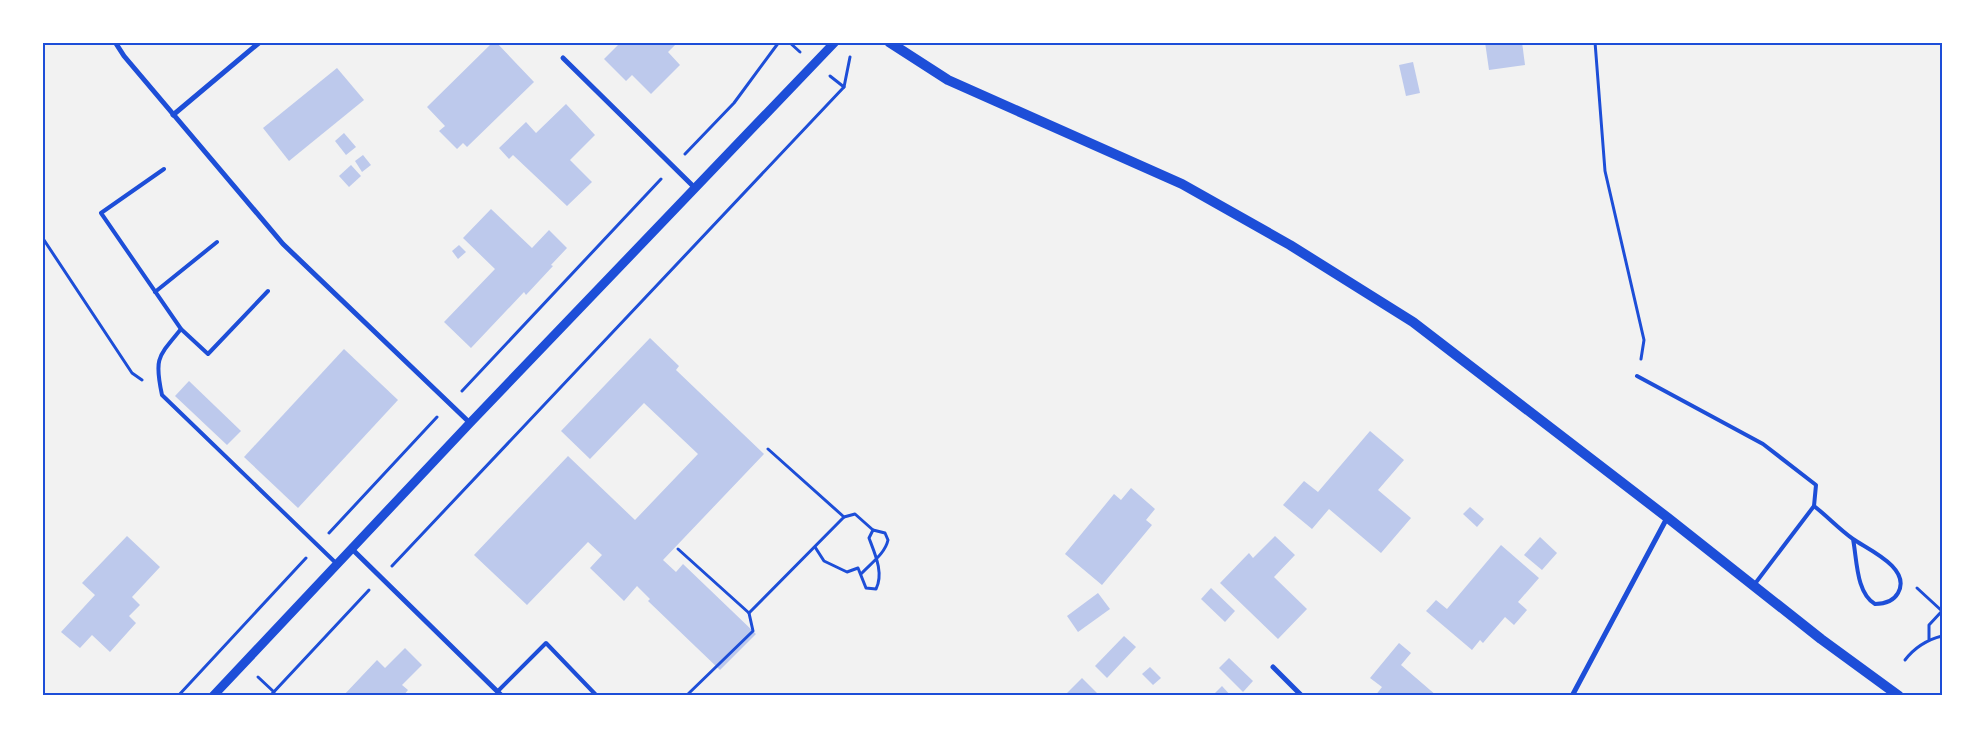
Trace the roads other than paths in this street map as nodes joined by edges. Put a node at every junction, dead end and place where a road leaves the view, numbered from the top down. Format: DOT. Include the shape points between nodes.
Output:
graph roads {
  1 [pos="115,42"];
  2 [pos="260,42"];
  3 [pos="835,42"];
  4 [pos="889,42"];
  5 [pos="562,58"];
  6 [pos="173,115"];
  7 [pos="164,169"];
  8 [pos="695,188"];
  9 [pos="217,242"];
  10 [pos="268,291"];
  11 [pos="155,292"];
  12 [pos="181,329"];
  13 [pos="1638,376"];
  14 [pos="470,423"];
  15 [pos="1814,506"];
  16 [pos="1668,518"];
  17 [pos="1853,539"];
  18 [pos="352,549"];
  19 [pos="338,565"];
  20 [pos="1753,586"];
  21 [pos="1273,667"];
  22 [pos="1890,688"];
  23 [pos="500,693"];
  24 [pos="213,696"];
  25 [pos="598,696"];
  26 [pos="1302,696"];
  27 [pos="1572,696"];
  28 [pos="1899,696"];
  29 [pos="1906,696"];
  1 -- 6 [label="street"];
  2 -- 6 [label="street"];
  3 -- 8 [label="street"];
  4 -- 16 [label="main road" via="948,80 1182,184 1290,245 1413,322"];
  5 -- 8 [label="street"];
  6 -- 14 [label="street" via="283,244"];
  7 -- 11 [label="lane" via="101,213"];
  8 -- 14 [label="street"];
  9 -- 11 [label="lane"];
  10 -- 12 [label="lane" via="208,354"];
  11 -- 12 [label="lane"];
  12 -- 19 [label="lane" via="162,353 157,370 162,395"];
  13 -- 15 [label="lane" via="1763,444 1816,485"];
  14 -- 18 [label="street"];
  15 -- 17 [label="lane"];
  15 -- 20 [label="lane"];
  16 -- 20 [label="main road"];
  16 -- 27 [label="street"];
  17 -- 17 [label="lane" via="1867,600 1875,604 1890,602 1900,590 1898,575 1881,555"];
  18 -- 19 [label="street"];
  18 -- 23 [label="street"];
  19 -- 24 [label="street"];
  20 -- 22 [label="main road" via="1821,640"];
  21 -- 26 [label="street"];
  22 -- 28 [label="main road"];
  22 -- 29 [label="main road"];
  23 -- 25 [label="lane" via="546,644"];
}
